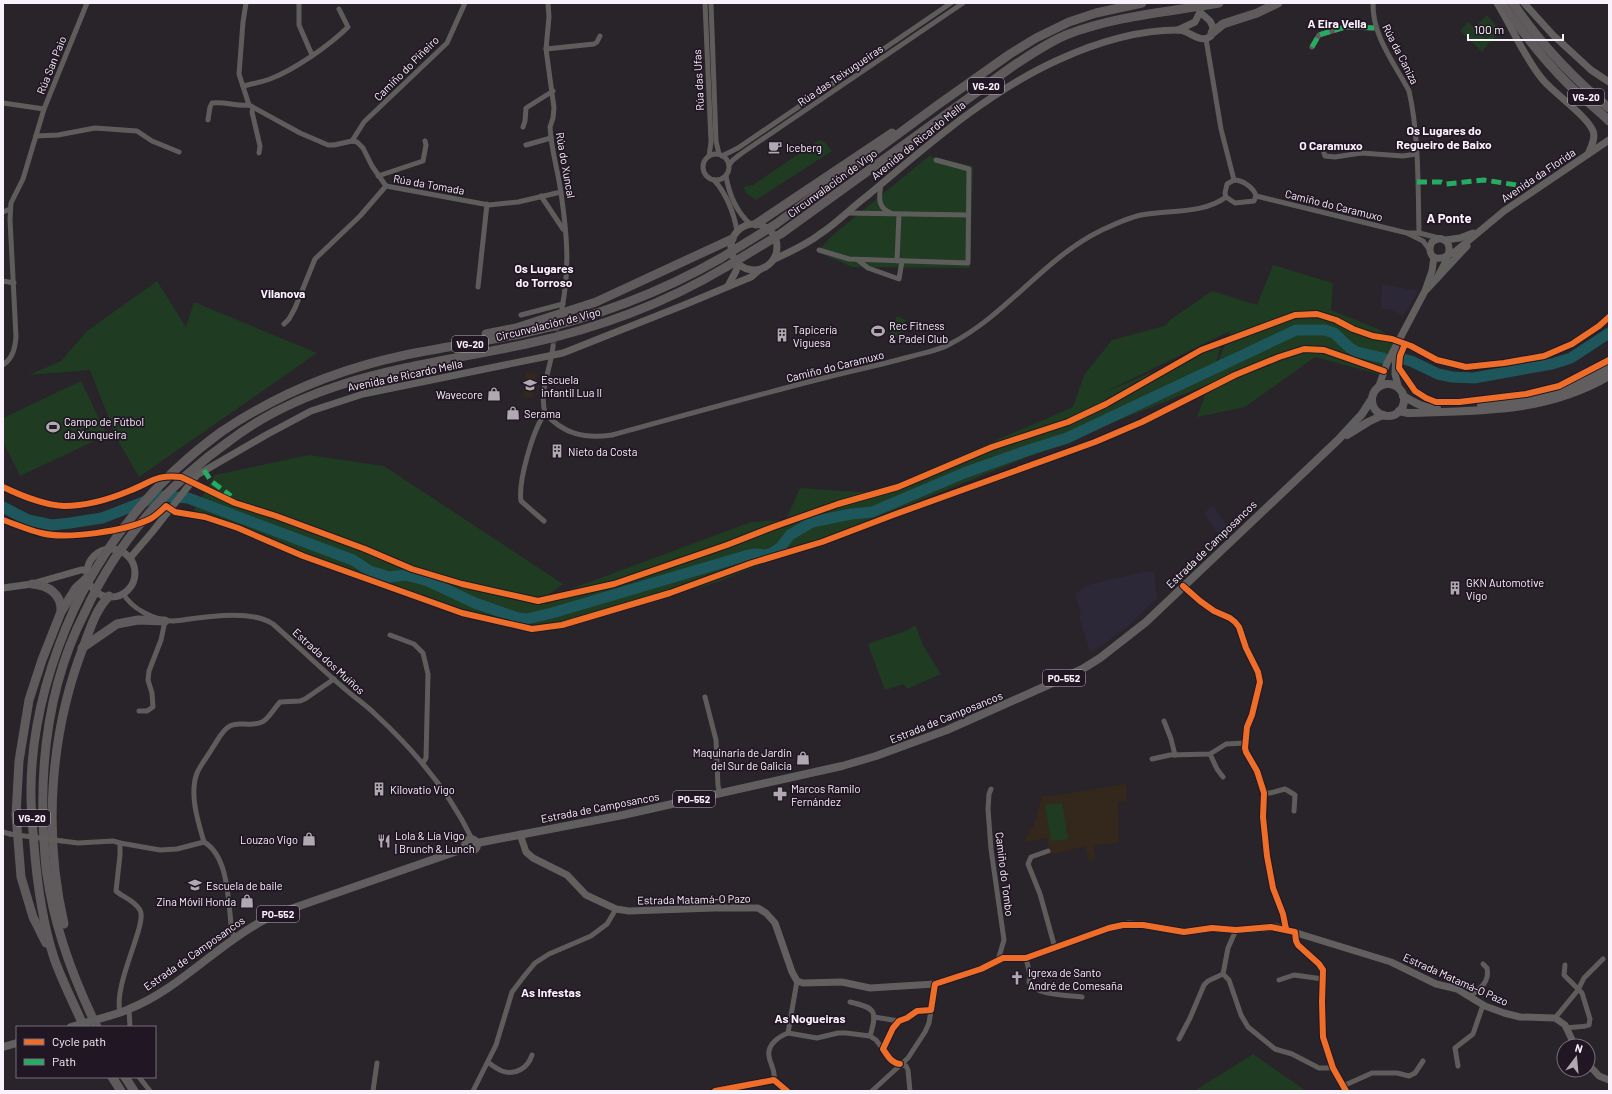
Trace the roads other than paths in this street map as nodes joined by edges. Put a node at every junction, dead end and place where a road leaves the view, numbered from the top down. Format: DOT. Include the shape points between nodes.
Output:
graph roads {
  1 [pos="87,3"];
  2 [pos="246,3"];
  3 [pos="299,3"];
  4 [pos="465,3"];
  5 [pos="548,3"];
  6 [pos="705,3"];
  7 [pos="711,3"];
  8 [pos="951,3"];
  9 [pos="963,3"];
  10 [pos="1142,3"];
  11 [pos="1219,3"];
  12 [pos="1278,3"];
  13 [pos="1373,3"];
  14 [pos="1498,3"];
  15 [pos="1502,3"];
  16 [pos="1508,3"];
  17 [pos="1512,3"];
  18 [pos="1520,3"];
  19 [pos="1524,3"];
  20 [pos="339,9"];
  21 [pos="1196,21"];
  22 [pos="1376,28"];
  23 [pos="1176,30"];
  24 [pos="1194,35"];
  25 [pos="600,36"];
  26 [pos="1209,36"];
  27 [pos="1312,47"];
  28 [pos="546,49"];
  29 [pos="312,55"];
  30 [pos="1567,72"];
  31 [pos="1609,82"];
  32 [pos="243,86"];
  33 [pos="553,91"];
  34 [pos="3,103"];
  35 [pos="939,104"];
  36 [pos="251,106"];
  37 [pos="1609,107"];
  38 [pos="44,109"];
  39 [pos="208,120"];
  40 [pos="1608,120"];
  41 [pos="523,127"];
  42 [pos="36,136"];
  43 [pos="551,138"];
  44 [pos="1609,140"];
  45 [pos="352,141"];
  46 [pos="425,141"];
  47 [pos="526,145"];
  48 [pos="180,152"];
  49 [pos="259,153"];
  50 [pos="1324,153"];
  51 [pos="1416,154"];
  52 [pos="1588,154"];
  53 [pos="721,155"];
  54 [pos="709,156"];
  55 [pos="936,160"];
  56 [pos="729,166"];
  57 [pos="378,176"];
  58 [pos="726,176"];
  59 [pos="714,180"];
  60 [pos="1234,180"];
  61 [pos="881,184"];
  62 [pos="386,186"];
  63 [pos="561,192"];
  64 [pos="541,196"];
  65 [pos="1256,196"];
  66 [pos="1226,197"];
  67 [pos="486,204"];
  68 [pos="10,209"];
  69 [pos="3,212"];
  70 [pos="846,213"];
  71 [pos="891,214"];
  72 [pos="899,214"];
  73 [pos="968,215"];
  74 [pos="753,224"];
  75 [pos="562,229"];
  76 [pos="1480,230"];
  77 [pos="1407,233"];
  78 [pos="1419,233"];
  79 [pos="734,235"];
  80 [pos="1442,239"];
  81 [pos="777,248"];
  82 [pos="796,249"];
  83 [pos="819,250"];
  84 [pos="1429,250"];
  85 [pos="1448,253"];
  86 [pos="1434,257"];
  87 [pos="773,260"];
  88 [pos="858,260"];
  89 [pos="900,261"];
  90 [pos="738,264"];
  91 [pos="759,270"];
  92 [pos="1437,278"];
  93 [pos="3,281"];
  94 [pos="14,283"];
  95 [pos="478,286"];
  96 [pos="728,286"];
  97 [pos="1425,291"];
  98 [pos="521,315"];
  99 [pos="284,324"];
  100 [pos="553,346"];
  101 [pos="1397,346"];
  102 [pos="430,350"];
  103 [pos="552,356"];
  104 [pos="3,364"];
  105 [pos="1609,368"];
  106 [pos="1609,376"];
  107 [pos="1379,386"];
  108 [pos="1401,392"];
  109 [pos="1371,400"];
  110 [pos="1399,411"];
  111 [pos="545,413"];
  112 [pos="1383,415"];
  113 [pos="1338,440"];
  114 [pos="544,521"];
  115 [pos="130,558"];
  116 [pos="87,574"];
  117 [pos="32,584"];
  118 [pos="1183,586"];
  119 [pos="3,588"];
  120 [pos="123,594"];
  121 [pos="109,596"];
  122 [pos="61,612"];
  123 [pos="165,620"];
  124 [pos="390,635"];
  125 [pos="82,648"];
  126 [pos="334,680"];
  127 [pos="705,697"];
  128 [pos="139,711"];
  129 [pos="1164,721"];
  130 [pos="1245,743"];
  131 [pos="1210,754"];
  132 [pos="1175,755"];
  133 [pos="1152,759"];
  134 [pos="423,763"];
  135 [pos="1223,776"];
  136 [pos="991,789"];
  137 [pos="720,793"];
  138 [pos="1264,793"];
  139 [pos="1294,811"];
  140 [pos="3,832"];
  141 [pos="520,834"];
  142 [pos="474,841"];
  143 [pos="204,842"];
  144 [pos="120,843"];
  145 [pos="1048,851"];
  146 [pos="616,910"];
  147 [pos="1286,929"];
  148 [pos="1236,930"];
  149 [pos="1295,932"];
  150 [pos="234,938"];
  151 [pos="1055,948"];
  152 [pos="54,958"];
  153 [pos="1026,958"];
  154 [pos="1602,959"];
  155 [pos="998,960"];
  156 [pos="1483,964"];
  157 [pos="1565,965"];
  158 [pos="1223,974"];
  159 [pos="75,978"];
  160 [pos="1322,979"];
  161 [pos="1279,980"];
  162 [pos="797,981"];
  163 [pos="935,984"];
  164 [pos="1578,990"];
  165 [pos="1470,996"];
  166 [pos="1082,997"];
  167 [pos="850,1002"];
  168 [pos="1483,1005"];
  169 [pos="129,1009"];
  170 [pos="930,1010"];
  171 [pos="120,1012"];
  172 [pos="874,1017"];
  173 [pos="1555,1018"];
  174 [pos="74,1026"];
  175 [pos="84,1026"];
  176 [pos="97,1026"];
  177 [pos="130,1026"];
  178 [pos="1567,1028"];
  179 [pos="788,1033"];
  180 [pos="870,1036"];
  181 [pos="1571,1038"];
  182 [pos="1179,1039"];
  183 [pos="16,1043"];
  184 [pos="3,1047"];
  185 [pos="532,1055"];
  186 [pos="1423,1061"];
  187 [pos="377,1063"];
  188 [pos="488,1063"];
  189 [pos="900,1064"];
  190 [pos="1458,1066"];
  191 [pos="1332,1068"];
  192 [pos="1596,1073"];
  193 [pos="113,1078"];
  194 [pos="126,1078"];
  195 [pos="140,1078"];
  196 [pos="774,1080"];
  197 [pos="1609,1080"];
  198 [pos="1343,1086"];
  199 [pos="121,1091"];
  200 [pos="134,1091"];
  201 [pos="150,1091"];
  202 [pos="373,1091"];
  203 [pos="473,1091"];
  204 [pos="715,1091"];
  205 [pos="787,1091"];
  206 [pos="872,1091"];
  207 [pos="910,1091"];
  208 [pos="1346,1091"];
  1 -- 38 [label="street, Rúa San Paio"];
  2 -- 32 [label="street" via="239,64"];
  3 -- 29 [label="street" via="299,25"];
  4 -- 45 [label="street, Camiño do Piñeiro" via="447,43 364,122"];
  5 -- 28 [label="street, Rúa do Xuncal"];
  6 -- 54 [label="street, Rúa das Ufas" via="711,142"];
  7 -- 53 [label="street, Rúa das Ufas" via="716,141"];
  8 -- 53 [label="street, Rúa das Teixugueiras" via="738,148"];
  9 -- 56 [label="street, Rúa das Teixugueiras" via="737,156"];
  10 -- 35 [label="highway, Circunvalación de Vigo / VG-20" via="1096,13 1052,30 1010,54"];
  11 -- 159 [label="highway, Circunvalación de Vigo / VG-20, bridge" via="1126,17 1065,36 1037,50 782,233 680,292 589,328 528,344 386,371 337,386 282,409 236,436 187,474 144,520 113,562 91,598 75,634 60,679 47,739 42,808 47,875 57,922"];
  12 -- 26 [label="highway" via="1258,13 1223,24"];
  13 -- 22 [label="street, Rúa da Caniza"];
  14 -- 52 [label="main road" via="1532,66 1554,92 1584,118 1593,130"];
  15 -- 40 [label="highway" via="1520,30 1552,68"];
  16 -- 30 [label="highway, VG-20" via="1532,37"];
  17 -- 30 [label="highway, VG-20"];
  18 -- 37 [label="highway" via="1545,38"];
  19 -- 31 [label="main road" via="1590,70"];
  20 -- 29 [label="street" via="348,27"];
  21 -- 23 [label="main road"];
  21 -- 24 [label="main road" via="1192,29"];
  21 -- 26 [label="main road" via="1200,12 1212,24"];
  22 -- 27 [label="street" via="1345,27 1319,35"];
  22 -- 51 [label="street, Rúa da Caniza" via="1409,91 1414,115"];
  23 -- 24 [label="main road"];
  23 -- 61 [label="main road, Avenida de Ricardo Mella" via="1112,40 1077,52 1033,72 977,107"];
  24 -- 26 [label="main road" via="1199,39"];
  25 -- 28 [label="street" via="594,44"];
  26 -- 60 [label="street" via="1222,129"];
  28 -- 33 [label="street, Rúa do Xuncal"];
  29 -- 32 [label="street" via="289,71"];
  30 -- 37 [label="highway, VG-20"];
  30 -- 40 [label="highway, VG-20"];
  32 -- 36 [label="street"];
  33 -- 41 [label="street" via="526,108"];
  33 -- 43 [label="street, Rúa do Xuncal"];
  34 -- 38 [label="street"];
  35 -- 74 [label="highway"];
  35 -- 102 [label="highway, Circunvalación de Vigo / VG-20, bridge" via="776,224 721,258 658,290 585,317 523,333"];
  36 -- 39 [label="street" via="212,103"];
  36 -- 45 [label="street" via="328,145"];
  36 -- 49 [label="street" via="260,146"];
  38 -- 42 [label="street, Rúa San Paio"];
  42 -- 48 [label="street" via="95,128 138,131"];
  42 -- 68 [label="street, Rúa San Paio" via="23,180"];
  43 -- 47 [label="street"];
  43 -- 63 [label="street, Rúa do Xuncal"];
  44 -- 52 [label="main road, Avenida da Florida"];
  45 -- 57 [label="street, Rúa da Tomada" via="363,148"];
  46 -- 57 [label="street" via="423,161"];
  50 -- 51 [label="street" via="1325,156 1335,157 1361,153 1403,156"];
  51 -- 78 [label="street, Rúa da Caniza"];
  52 -- 76 [label="main road, Avenida da Florida"];
  53 -- 54 [label="street"];
  53 -- 56 [label="street, Rúa das Ufas"];
  54 -- 59 [label="street, Rúa das Ufas" via="703,169 707,177"];
  55 -- 73 [label="street" via="969,169"];
  56 -- 58 [label="street"];
  57 -- 62 [label="street, Rúa da Tomada"];
  58 -- 59 [label="street"];
  58 -- 74 [label="street" via="728,187 742,217"];
  59 -- 79 [label="street, Rúa das Ufas" via="722,189 735,222"];
  60 -- 65 [label="street" via="1239,180 1255,191"];
  60 -- 66 [label="street" via="1227,184"];
  61 -- 70 [label="main road, Avenida de Ricardo Mella"];
  61 -- 71 [label="street" via="878,198 882,208"];
  62 -- 67 [label="street, Rúa da Tomada"];
  62 -- 99 [label="street" via="360,216 315,258 296,308"];
  63 -- 64 [label="street, Rúa da Tomada"];
  63 -- 98 [label="street, Rúa do Xuncal" via="568,250 562,306"];
  64 -- 67 [label="street, Rúa da Tomada" via="518,202"];
  64 -- 75 [label="street"];
  65 -- 66 [label="street" via="1254,201 1245,203 1235,203"];
  65 -- 77 [label="street, Camiño do Caramuxo"];
  66 -- 111 [label="street, Camiño do Caramuxo" via="1204,208 1142,215 1116,223 1054,260 989,319 963,337 929,352 601,437 571,432 559,426"];
  67 -- 95 [label="street"];
  68 -- 69 [label="street"];
  68 -- 94 [label="street, Rúa San Paio"];
  70 -- 71 [label="street"];
  70 -- 82 [label="main road, Avenida de Ricardo Mella" via="821,234"];
  71 -- 72 [label="street"];
  72 -- 73 [label="street"];
  72 -- 89 [label="street"];
  73 -- 89 [label="street" via="968,263"];
  74 -- 79 [label="main road" via="745,225"];
  74 -- 81 [label="main road" via="767,228 771,232"];
  76 -- 80 [label="main road, Avenida da Florida" via="1460,238"];
  76 -- 85 [label="main road, Avenida da Florida" via="1456,251"];
  76 -- 92 [label="main road, Avenida da Florida"];
  77 -- 78 [label="street, Camiño do Caramuxo"];
  77 -- 84 [label="street, Camiño do Caramuxo" via="1423,241"];
  78 -- 80 [label="street, Camiño do Caramuxo"];
  79 -- 90 [label="main road" via="731,251"];
  79 -- 102 [label="highway" via="596,302 516,328 440,344"];
  80 -- 84 [label="main road" via="1432,242"];
  80 -- 85 [label="main road" via="1448,244"];
  81 -- 82 [label="main road"];
  81 -- 87 [label="main road"];
  82 -- 87 [label="main road, Avenida de Ricardo Mella"];
  83 -- 88 [label="street"];
  84 -- 86 [label="main road"];
  85 -- 86 [label="main road" via="1442,258"];
  85 -- 92 [label="main road, Avenida da Florida"];
  86 -- 97 [label="main road, Avenida da Florida"];
  87 -- 91 [label="main road"];
  88 -- 89 [label="street"];
  88 -- 89 [label="street" via="868,268 899,279"];
  90 -- 91 [label="main road" via="744,268"];
  90 -- 96 [label="main road"];
  91 -- 96 [label="main road, Avenida de Ricardo Mella" via="751,277"];
  92 -- 97 [label="main road, Avenida da Florida"];
  93 -- 94 [label="street"];
  94 -- 104 [label="street, Rúa San Paio" via="16,345 11,357"];
  96 -- 103 [label="main road, Avenida de Ricardo Mella"];
  97 -- 101 [label="main road, Avenida da Florida"];
  100 -- 103 [label="street"];
  101 -- 107 [label="main road, Avenida da Florida" via="1387,363"];
  101 -- 108 [label="main road, Avenida da Florida" via="1395,374"];
  102 -- 152 [label="highway, Circunvalación de Vigo / VG-20, bridge" via="372,363 324,378 286,394 221,432 161,483 133,515 103,556 75,607 60,643 44,693 35,740 31,796 36,873 44,921"];
  103 -- 111 [label="street" via="546,378"];
  103 -- 115 [label="main road, Avenida de Ricardo Mella" via="376,391 336,402 300,416 204,470 193,479"];
  105 -- 108 [label="main road" via="1566,390 1540,397 1463,407 1430,408 1418,404"];
  106 -- 110 [label="main road" via="1566,396 1541,403 1503,409 1408,413"];
  107 -- 108 [label="main road" via="1390,384"];
  107 -- 109 [label="main road"];
  108 -- 110 [label="main road" via="1404,402"];
  109 -- 112 [label="main road" via="1375,409"];
  109 -- 113 [label="main road, Estrada de Camposancos"];
  110 -- 112 [label="main road" via="1389,416"];
  111 -- 114 [label="street" via="527,459 520,492 521,501"];
  112 -- 113 [label="main road, Estrada de Camposancos"];
  113 -- 118 [label="main road, Estrada de Camposancos / PO-552"];
  115 -- 116 [label="main road" via="118,549 102,550 90,560"];
  115 -- 120 [label="main road" via="135,567 135,578 131,587"];
  116 -- 117 [label="main road" via="81,570"];
  116 -- 121 [label="main road" via="95,590"];
  116 -- 122 [label="highway"];
  117 -- 119 [label="main road"];
  117 -- 122 [label="highway" via="46,587 55,593 60,600"];
  118 -- 130 [label="street" via="1214,611 1235,622 1258,672 1258,695 1247,727"];
  118 -- 137 [label="main road, Estrada de Camposancos / PO-552" via="1146,622 1100,658 986,713 926,739 876,756"];
  120 -- 121 [label="main road"];
  120 -- 123 [label="street, Estrada dos Muíños" via="137,608"];
  121 -- 125 [label="highway" via="98,611"];
  122 -- 152 [label="highway" via="29,700 19,761 16,815 21,877 33,917"];
  123 -- 125 [label="highway" via="138,620 117,624"];
  123 -- 126 [label="street, Estrada dos Muíños" via="244,615 261,618 273,624"];
  123 -- 128 [label="street" via="161,640 149,671 153,707 147,711"];
  124 -- 134 [label="street" via="414,644 423,653 428,674 426,758"];
  125 -- 159 [label="highway" via="61,723 53,788 57,883 63,922 76,968"];
  126 -- 134 [label="street, Estrada dos Muíños" via="374,714"];
  126 -- 143 [label="street" via="305,699 280,702 266,720 258,724 233,724 224,730 195,780 196,811"];
  127 -- 137 [label="street" via="716,740"];
  129 -- 132 [label="street"];
  130 -- 131 [label="street" via="1226,744"];
  130 -- 138 [label="street" via="1246,752 1257,771"];
  131 -- 132 [label="street"];
  131 -- 135 [label="street"];
  132 -- 133 [label="street"];
  134 -- 142 [label="street, Estrada dos Muíños"];
  136 -- 155 [label="street, Camiño do Tombo" via="988,809 991,849 1004,940"];
  137 -- 141 [label="main road, Estrada de Camposancos / PO-552"];
  138 -- 139 [label="street" via="1285,789 1295,795"];
  138 -- 147 [label="street" via="1266,856"];
  140 -- 144 [label="street, bridge" via="78,843 107,840"];
  141 -- 142 [label="main road, Estrada de Camposancos / PO-552"];
  141 -- 146 [label="main road, Estrada Matamá-O Pazo" via="526,852 533,858 567,875 586,895"];
  142 -- 150 [label="main road, Estrada de Camposancos / PO-552" via="465,842 466,848 282,912"];
  143 -- 144 [label="street" via="177,849 160,850"];
  143 -- 150 [label="street" via="221,862"];
  144 -- 171 [label="street" via="116,891 131,900 142,914 121,986 118,1004"];
  145 -- 151 [label="street" via="1032,857 1028,864 1040,894"];
  146 -- 162 [label="main road, Estrada Matamá-O Pazo" via="758,908 775,923"];
  146 -- 188 [label="street" via="607,924 591,936 549,954 535,963 512,992"];
  147 -- 148 [label="main road, Estrada Matamá-O Pazo" via="1271,927"];
  147 -- 149 [label="main road, Estrada Matamá-O Pazo"];
  148 -- 151 [label="main road, Estrada Matamá-O Pazo" via="1212,928 1184,932 1129,924 1109,928"];
  148 -- 158 [label="street" via="1228,948"];
  149 -- 160 [label="street" via="1298,945 1321,966"];
  149 -- 165 [label="main road, Estrada Matamá-O Pazo" via="1382,958 1436,984 1457,989"];
  150 -- 169 [label="main road, Estrada de Camposancos / PO-552" via="167,988"];
  151 -- 153 [label="main road, Estrada Matamá-O Pazo"];
  152 -- 175 [label="highway, Circunvalación de Vigo / VG-20"];
  153 -- 155 [label="main road, Estrada Matamá-O Pazo" via="1008,957"];
  153 -- 166 [label="street" via="1029,982 1034,988"];
  154 -- 164 [label="street" via="1584,978"];
  155 -- 163 [label="main road, Estrada Matamá-O Pazo" via="981,969"];
  156 -- 165 [label="street" via="1488,972 1485,985"];
  157 -- 164 [label="street" via="1564,976"];
  158 -- 182 [label="street" via="1204,985"];
  158 -- 191 [label="street" via="1229,980 1240,1015 1248,1027 1275,1049 1292,1054 1320,1068"];
  159 -- 176 [label="highway, Circunvalación de Vigo / VG-20"];
  160 -- 161 [label="street" via="1294,975"];
  160 -- 191 [label="street" via="1323,1032"];
  162 -- 163 [label="main road, Estrada Matamá-O Pazo" via="842,982 870,988"];
  162 -- 179 [label="street"];
  163 -- 170 [label="street"];
  164 -- 173 [label="street"];
  164 -- 178 [label="street" via="1582,994 1590,1019 1588,1025 1583,1027"];
  165 -- 168 [label="main road, Estrada Matamá-O Pazo"];
  167 -- 172 [label="street" via="869,1007"];
  168 -- 173 [label="main road, Estrada Matamá-O Pazo" via="1520,1017"];
  168 -- 190 [label="street" via="1473,1034 1455,1048"];
  169 -- 171 [label="main road, Estrada de Camposancos / PO-552"];
  169 -- 177 [label="street"];
  170 -- 172 [label="street" via="917,1011 899,1021"];
  170 -- 189 [label="street" via="928,1027 908,1058"];
  171 -- 174 [label="main road, Estrada de Camposancos / PO-552, bridge"];
  172 -- 180 [label="street"];
  173 -- 178 [label="main road" via="1563,1022"];
  178 -- 181 [label="main road"];
  179 -- 180 [label="street" via="817,1038 838,1033"];
  179 -- 196 [label="street" via="776,1040 769,1052 775,1070"];
  180 -- 189 [label="street" via="893,1062"];
  183 -- 184 [label="main road"];
  185 -- 188 [label="street" via="527,1066 520,1070 505,1072"];
  186 -- 198 [label="street" via="1415,1073 1409,1076 1397,1073 1372,1073"];
  187 -- 202 [label="street"];
  188 -- 203 [label="street"];
  189 -- 206 [label="street"];
  189 -- 207 [label="street" via="908,1070"];
  191 -- 198 [label="street"];
  192 -- 197 [label="main road"];
  193 -- 199 [label="highway"];
  194 -- 200 [label="highway"];
  195 -- 201 [label="street"];
  196 -- 204 [label="street"];
  196 -- 205 [label="street"];
  198 -- 208 [label="street"];
}
